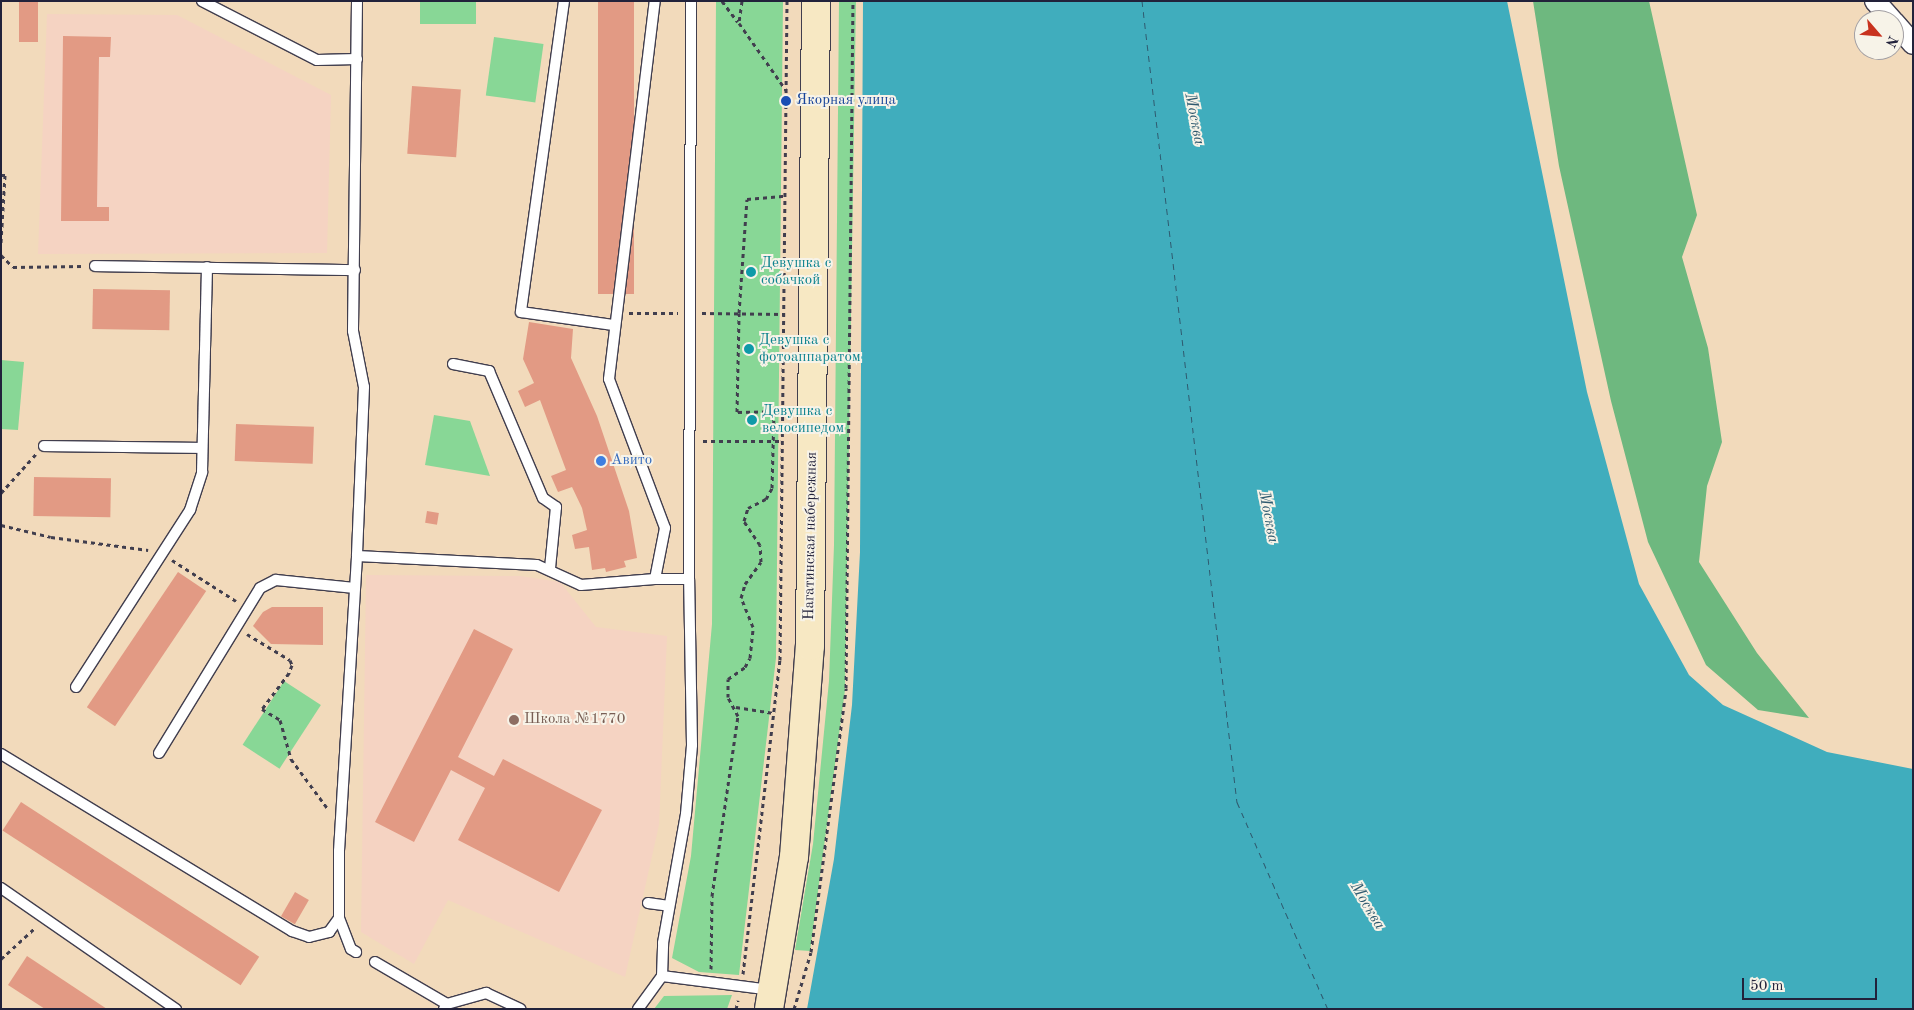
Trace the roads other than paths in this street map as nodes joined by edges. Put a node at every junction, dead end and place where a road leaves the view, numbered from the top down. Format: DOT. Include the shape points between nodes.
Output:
graph roads {
  1 [pos="202,1"];
  2 [pos="357,1"];
  3 [pos="564,1"];
  4 [pos="655,1"];
  5 [pos="691,1"];
  6 [pos="816,1"];
  7 [pos="1904,34"];
  8 [pos="1913,44"];
  9 [pos="357,60"];
  10 [pos="95,266"];
  11 [pos="207,267"];
  12 [pos="355,270"];
  13 [pos="613,325"];
  14 [pos="453,364"];
  15 [pos="44,446"];
  16 [pos="202,448"];
  17 [pos="357,556"];
  18 [pos="550,568"];
  19 [pos="689,578"];
  20 [pos="655,579"];
  21 [pos="355,588"];
  22 [pos="76,687"];
  23 [pos="159,753"];
  24 [pos="1,754"];
  25 [pos="1,888"];
  26 [pos="648,903"];
  27 [pos="669,906"];
  28 [pos="339,918"];
  29 [pos="356,952"];
  30 [pos="375,962"];
  31 [pos="662,976"];
  32 [pos="771,999"];
  33 [pos="446,1006"];
  34 [pos="176,1009"];
  35 [pos="521,1009"];
  36 [pos="638,1009"];
  1 -- 9 [label="lane" via="317,60"];
  2 -- 9 [label="lane"];
  3 -- 13 [label="lane" via="521,312"];
  4 -- 13 [label="lane"];
  5 -- 19 [label="lane"];
  6 -- 32 [label="street, Нагатинская набережная" via="810,646 794,857"];
  7 -- 8 [label="street"];
  9 -- 12 [label="lane"];
  10 -- 11 [label="lane"];
  11 -- 12 [label="lane"];
  11 -- 16 [label="lane"];
  12 -- 17 [label="lane" via="354,331 364,387"];
  13 -- 20 [label="lane" via="609,379 665,528"];
  14 -- 18 [label="lane" via="489,371 542,498 556,507"];
  15 -- 16 [label="lane"];
  16 -- 22 [label="lane" via="202,472 190,510"];
  17 -- 18 [label="lane"];
  17 -- 21 [label="lane"];
  18 -- 20 [label="lane" via="581,585"];
  19 -- 20 [label="lane"];
  19 -- 27 [label="lane" via="692,745 686,814"];
  21 -- 23 [label="lane" via="276,580 260,588"];
  21 -- 28 [label="lane" via="340,826"];
  24 -- 28 [label="lane" via="292,931 308,937 329,932"];
  25 -- 34 [label="lane"];
  26 -- 27 [label="lane"];
  27 -- 31 [label="lane"];
  28 -- 29 [label="lane"];
  30 -- 33 [label="lane"];
  31 -- 32 [label="lane" via="742,987"];
  31 -- 36 [label="lane"];
  33 -- 35 [label="lane" via="486,993"];
}
